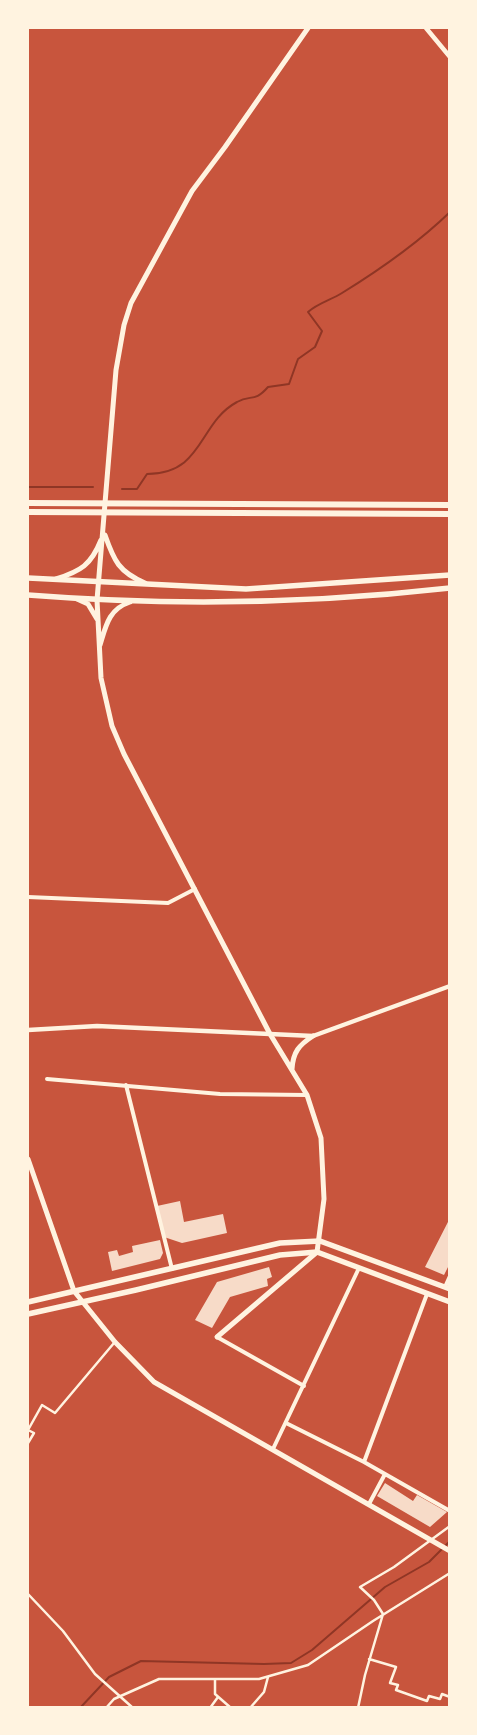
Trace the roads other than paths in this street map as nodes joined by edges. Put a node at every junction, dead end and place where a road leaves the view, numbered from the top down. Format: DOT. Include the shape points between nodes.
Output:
graph roads {
  1 [pos="308,28"];
  2 [pos="426,28"];
  3 [pos="450,57"];
  4 [pos="28,503"];
  5 [pos="450,505"];
  6 [pos="28,512"];
  7 [pos="450,514"];
  8 [pos="104,532"];
  9 [pos="450,575"];
  10 [pos="28,578"];
  11 [pos="54,580"];
  12 [pos="99,583"];
  13 [pos="150,585"];
  14 [pos="450,588"];
  15 [pos="28,594"];
  16 [pos="77,598"];
  17 [pos="97,600"];
  18 [pos="133,601"];
  19 [pos="97,620"];
  20 [pos="99,650"];
  21 [pos="195,889"];
  22 [pos="28,897"];
  23 [pos="450,986"];
  24 [pos="28,1030"];
  25 [pos="270,1034"];
  26 [pos="312,1036"];
  27 [pos="292,1069"];
  28 [pos="47,1079"];
  29 [pos="126,1085"];
  30 [pos="307,1095"];
  31 [pos="28,1159"];
  32 [pos="320,1241"];
  33 [pos="318,1252"];
  34 [pos="211,1260"];
  35 [pos="359,1268"];
  36 [pos="172,1269"];
  37 [pos="213,1272"];
  38 [pos="450,1276"];
  39 [pos="447,1288"];
  40 [pos="74,1291"];
  41 [pos="427,1294"];
  42 [pos="28,1302"];
  43 [pos="81,1302"];
  44 [pos="450,1302"];
  45 [pos="28,1314"];
  46 [pos="217,1337"];
  47 [pos="114,1342"];
  48 [pos="304,1386"];
  49 [pos="286,1423"];
  50 [pos="28,1443"];
  51 [pos="273,1449"];
  52 [pos="364,1462"];
  53 [pos="385,1474"];
  54 [pos="369,1504"];
  55 [pos="450,1511"];
  56 [pos="450,1526"];
  57 [pos="430,1540"];
  58 [pos="450,1551"];
  59 [pos="450,1573"];
  60 [pos="28,1594"];
  61 [pos="383,1614"];
  62 [pos="369,1659"];
  63 [pos="268,1677"];
  64 [pos="215,1679"];
  65 [pos="121,1696"];
  66 [pos="218,1697"];
  67 [pos="450,1698"];
  68 [pos="106,1708"];
  69 [pos="133,1708"];
  70 [pos="210,1708"];
  71 [pos="231,1708"];
  72 [pos="250,1708"];
  73 [pos="358,1708"];
  1 -- 8 [label="main road" via="192,191 131,303 116,370"];
  2 -- 3 [label="street"];
  4 -- 5 [label="highway"];
  6 -- 7 [label="highway"];
  8 -- 11 [label="main road" via="95,556 78,572"];
  8 -- 12 [label="main road"];
  8 -- 13 [label="main road" via="118,566"];
  9 -- 13 [label="main road" via="246,589"];
  10 -- 11 [label="main road"];
  11 -- 12 [label="main road"];
  12 -- 13 [label="main road"];
  12 -- 17 [label="main road"];
  14 -- 18 [label="main road" via="247,603"];
  15 -- 16 [label="main road"];
  16 -- 17 [label="main road"];
  16 -- 19 [label="main road" via="88,604"];
  17 -- 18 [label="main road"];
  17 -- 19 [label="main road"];
  18 -- 20 [label="main road" via="112,611"];
  19 -- 20 [label="main road"];
  20 -- 21 [label="main road" via="101,678 112,726"];
  21 -- 22 [label="street" via="168,903"];
  21 -- 25 [label="main road"];
  23 -- 26 [label="street"];
  24 -- 25 [label="street" via="97,1026"];
  25 -- 26 [label="street"];
  25 -- 27 [label="main road"];
  26 -- 27 [label="main road" via="297,1050"];
  27 -- 30 [label="main road"];
  28 -- 29 [label="street"];
  29 -- 30 [label="street" via="220,1094"];
  29 -- 36 [label="street"];
  30 -- 32 [label="main road" via="321,1138 324,1199"];
  31 -- 40 [label="main road"];
  32 -- 33 [label="main road"];
  32 -- 34 [label="main road" via="280,1243"];
  32 -- 39 [label="main road"];
  33 -- 35 [label="main road"];
  33 -- 37 [label="main road" via="280,1255"];
  33 -- 46 [label="main road"];
  34 -- 36 [label="main road"];
  34 -- 37 [label="main road"];
  35 -- 41 [label="main road"];
  35 -- 48 [label="street"];
  36 -- 40 [label="main road"];
  37 -- 43 [label="main road"];
  38 -- 39 [label="street"];
  40 -- 42 [label="main road"];
  40 -- 43 [label="main road"];
  41 -- 44 [label="main road"];
  41 -- 52 [label="street"];
  43 -- 45 [label="main road"];
  43 -- 47 [label="main road"];
  46 -- 48 [label="street"];
  47 -- 50 [label="street" via="56,1413 42,1405 28,1430 34,1433"];
  47 -- 51 [label="main road" via="154,1382"];
  48 -- 49 [label="street"];
  49 -- 51 [label="street"];
  49 -- 52 [label="street"];
  51 -- 54 [label="main road"];
  52 -- 53 [label="street"];
  53 -- 54 [label="street"];
  53 -- 55 [label="street"];
  54 -- 57 [label="main road"];
  56 -- 57 [label="street"];
  57 -- 58 [label="main road"];
  57 -- 61 [label="street" via="360,1587"];
  59 -- 61 [label="street"];
  60 -- 65 [label="street" via="63,1631 95,1674"];
  61 -- 62 [label="street"];
  61 -- 63 [label="street" via="308,1665"];
  62 -- 67 [label="street" via="396,1667 390,1683 398,1685 396,1690 427,1701 429,1696 440,1699 442,1694"];
  62 -- 73 [label="street"];
  63 -- 64 [label="street"];
  63 -- 72 [label="street" via="264,1692"];
  64 -- 65 [label="street" via="159,1679"];
  64 -- 66 [label="street"];
  65 -- 68 [label="street"];
  65 -- 69 [label="street"];
  66 -- 70 [label="street"];
  66 -- 71 [label="street"];
}
